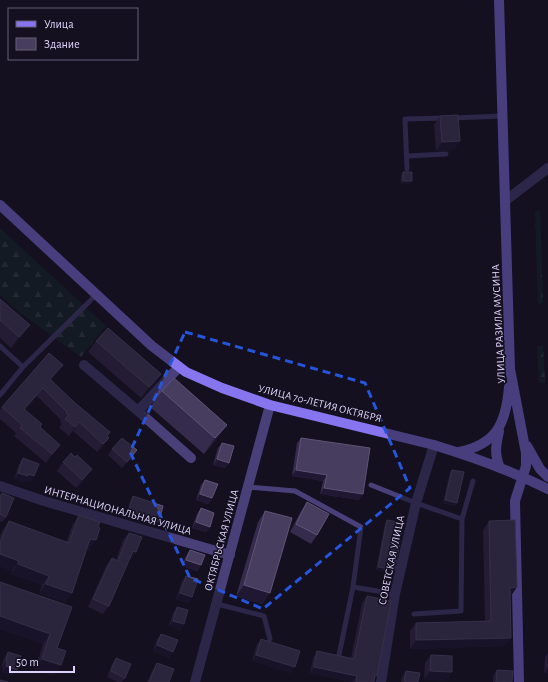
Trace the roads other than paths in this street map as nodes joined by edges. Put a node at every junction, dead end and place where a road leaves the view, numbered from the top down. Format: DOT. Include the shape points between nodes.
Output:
graph roads {
  1 [pos="499,0"];
  2 [pos="502,116"];
  3 [pos="446,154"];
  4 [pos="406,156"];
  5 [pos="548,168"];
  6 [pos="407,169"];
  7 [pos="537,176"];
  8 [pos="548,177"];
  9 [pos="505,201"];
  10 [pos="0,205"];
  11 [pos="97,294"];
  12 [pos="0,346"];
  13 [pos="84,365"];
  14 [pos="23,367"];
  15 [pos="180,367"];
  16 [pos="510,369"];
  17 [pos="0,395"];
  18 [pos="270,405"];
  19 [pos="138,411"];
  20 [pos="500,427"];
  21 [pos="525,441"];
  22 [pos="434,445"];
  23 [pos="458,452"];
  24 [pos="191,458"];
  25 [pos="500,468"];
  26 [pos="523,477"];
  27 [pos="548,478"];
  28 [pos="473,481"];
  29 [pos="371,485"];
  30 [pos="0,486"];
  31 [pos="248,487"];
  32 [pos="548,489"];
  33 [pos="416,503"];
  34 [pos="462,519"];
  35 [pos="230,556"];
  36 [pos="353,586"];
  37 [pos="395,594"];
  38 [pos="217,604"];
  39 [pos="414,614"];
  40 [pos="270,639"];
  41 [pos="339,655"];
  42 [pos="195,682"];
  43 [pos="381,682"];
  44 [pos="519,682"];
  1 -- 2 [label="main road, УЛИЦА РАЗИЛА МУСИНА"];
  2 -- 4 [label="lane" via="405,119"];
  2 -- 9 [label="main road, УЛИЦА РАЗИЛА МУСИНА"];
  3 -- 4 [label="lane"];
  4 -- 6 [label="lane"];
  5 -- 7 [label="street"];
  7 -- 8 [label="lane"];
  7 -- 9 [label="street"];
  9 -- 16 [label="main road, УЛИЦА РАЗИЛА МУСИНА"];
  10 -- 11 [label="main road, УЛИЦА 70-ЛЕТИЯ ОКТЯБРЯ"];
  11 -- 14 [label="lane"];
  11 -- 15 [label="main road, УЛИЦА 70-ЛЕТИЯ ОКТЯБРЯ" via="152,346"];
  12 -- 14 [label="lane"];
  13 -- 19 [label="street"];
  14 -- 17 [label="lane"];
  15 -- 18 [label="main road, УЛИЦА 70-ЛЕТИЯ ОКТЯБРЯ" via="222,388"];
  15 -- 19 [label="street"];
  16 -- 20 [label="main road" via="508,403"];
  16 -- 21 [label="main road, УЛИЦА РАЗИЛА МУСИНА"];
  18 -- 22 [label="main road, УЛИЦА 70-ЛЕТИЯ ОКТЯБРЯ"];
  18 -- 31 [label="street, ОКТЯБРЬСКАЯ УЛИЦА"];
  19 -- 24 [label="street"];
  20 -- 23 [label="main road" via="483,444"];
  20 -- 25 [label="main road" via="495,448"];
  21 -- 26 [label="main road, УЛИЦА РАЗИЛА МУСИНА" via="526,466"];
  21 -- 27 [label="main road" via="536,463"];
  22 -- 23 [label="main road, УЛИЦА 70-ЛЕТИЯ ОКТЯБРЯ"];
  22 -- 33 [label="street, СОВЕТСКАЯ УЛИЦА"];
  23 -- 25 [label="main road, УЛИЦА 70-ЛЕТИЯ ОКТЯБРЯ"];
  25 -- 26 [label="main road, УЛИЦА 70-ЛЕТИЯ ОКТЯБРЯ"];
  26 -- 32 [label="main road, УЛИЦА 70-ЛЕТИЯ ОКТЯБРЯ"];
  26 -- 44 [label="main road, УЛИЦА РАЗИЛА МУСИНА" via="515,502"];
  28 -- 34 [label="lane"];
  29 -- 33 [label="lane"];
  30 -- 35 [label="street, ИНТЕРНАЦИОНАЛЬНАЯ УЛИЦА"];
  31 -- 35 [label="street, ОКТЯБРЬСКАЯ УЛИЦА"];
  31 -- 36 [label="lane" via="295,491 361,527"];
  33 -- 34 [label="lane"];
  33 -- 37 [label="street, СОВЕТСКАЯ УЛИЦА"];
  34 -- 39 [label="lane" via="461,611"];
  35 -- 38 [label="street, ОКТЯБРЬСКАЯ УЛИЦА"];
  36 -- 37 [label="lane"];
  36 -- 41 [label="lane"];
  37 -- 43 [label="street, СОВЕТСКАЯ УЛИЦА"];
  38 -- 40 [label="lane" via="264,616"];
  38 -- 42 [label="street, ОКТЯБРЬСКАЯ УЛИЦА"];
}
